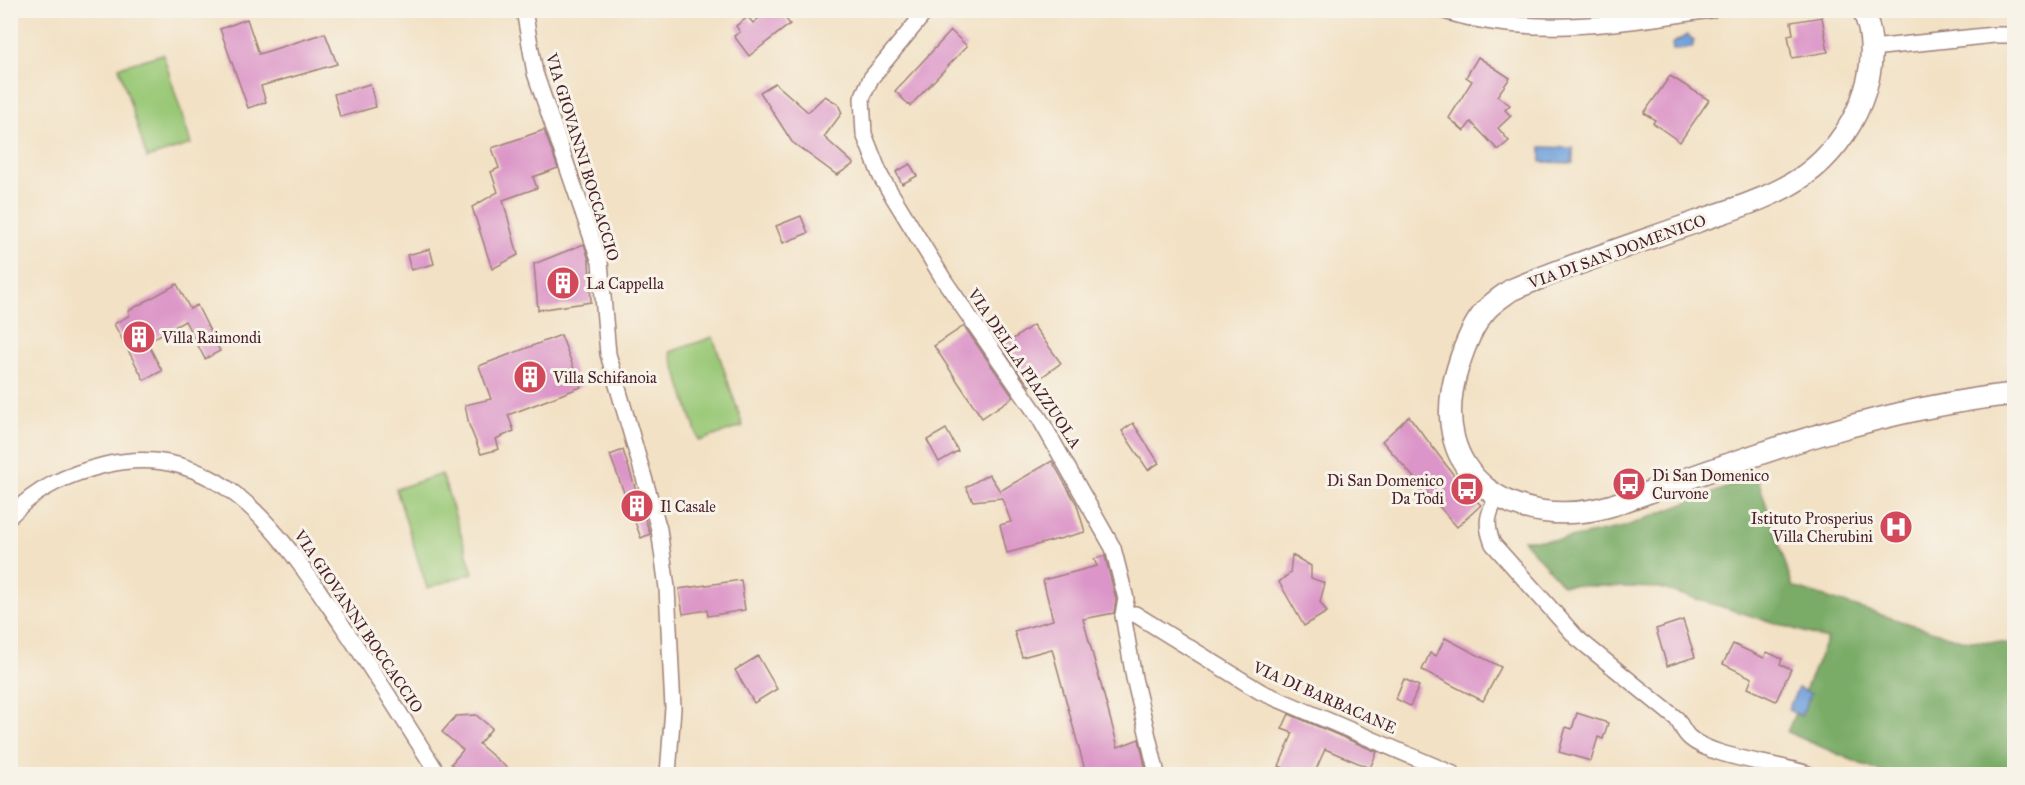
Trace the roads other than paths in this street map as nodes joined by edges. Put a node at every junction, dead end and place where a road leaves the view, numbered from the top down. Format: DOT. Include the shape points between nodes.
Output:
graph roads {
  1 [pos="524,10"];
  2 [pos="927,10"];
  3 [pos="1440,10"];
  4 [pos="1711,10"];
  5 [pos="1863,10"];
  6 [pos="2014,35"];
  7 [pos="1872,48"];
  8 [pos="2014,394"];
  9 [pos="1498,496"];
  10 [pos="10,516"];
  11 [pos="1123,615"];
  12 [pos="438,774"];
  13 [pos="668,774"];
  14 [pos="1157,774"];
  15 [pos="1453,774"];
  16 [pos="1808,774"];
  1 -- 13 [label="street, VIA GIOVANNI BOCCACCIO" via="535,73 600,262 608,354 659,529 667,588 673,708"];
  2 -- 11 [label="street, VIA DELLA PIAZZUOLA" via="871,78 862,98 864,134 881,177 1040,419 1094,510 1113,548 1126,599"];
  3 -- 4 [label="street" via="1521,25 1595,26"];
  5 -- 7 [label="main road, VIA DI SAN DOMENICO"];
  6 -- 7 [label="street"];
  7 -- 9 [label="main road, VIA DI SAN DOMENICO" via="1866,88 1856,116 1834,148 1805,176 1753,202 1543,276 1511,290 1487,310 1470,333 1449,399 1453,437 1463,464 1476,480"];
  8 -- 9 [label="main road, VIA DI SAN DOMENICO" via="1956,401 1829,430 1578,514 1537,511"];
  9 -- 16 [label="street" via="1487,518 1493,544 1577,638 1677,718 1698,744"];
  10 -- 12 [label="street, VIA GIOVANNI BOCCACCIO" via="43,488 77,471 131,459 179,465 210,478 249,505 285,541"];
  11 -- 14 [label="street, VIA DELLA PIAZZUOLA"];
  11 -- 15 [label="street, VIA DI BARBACANE" via="1135,614 1261,692"];
}
